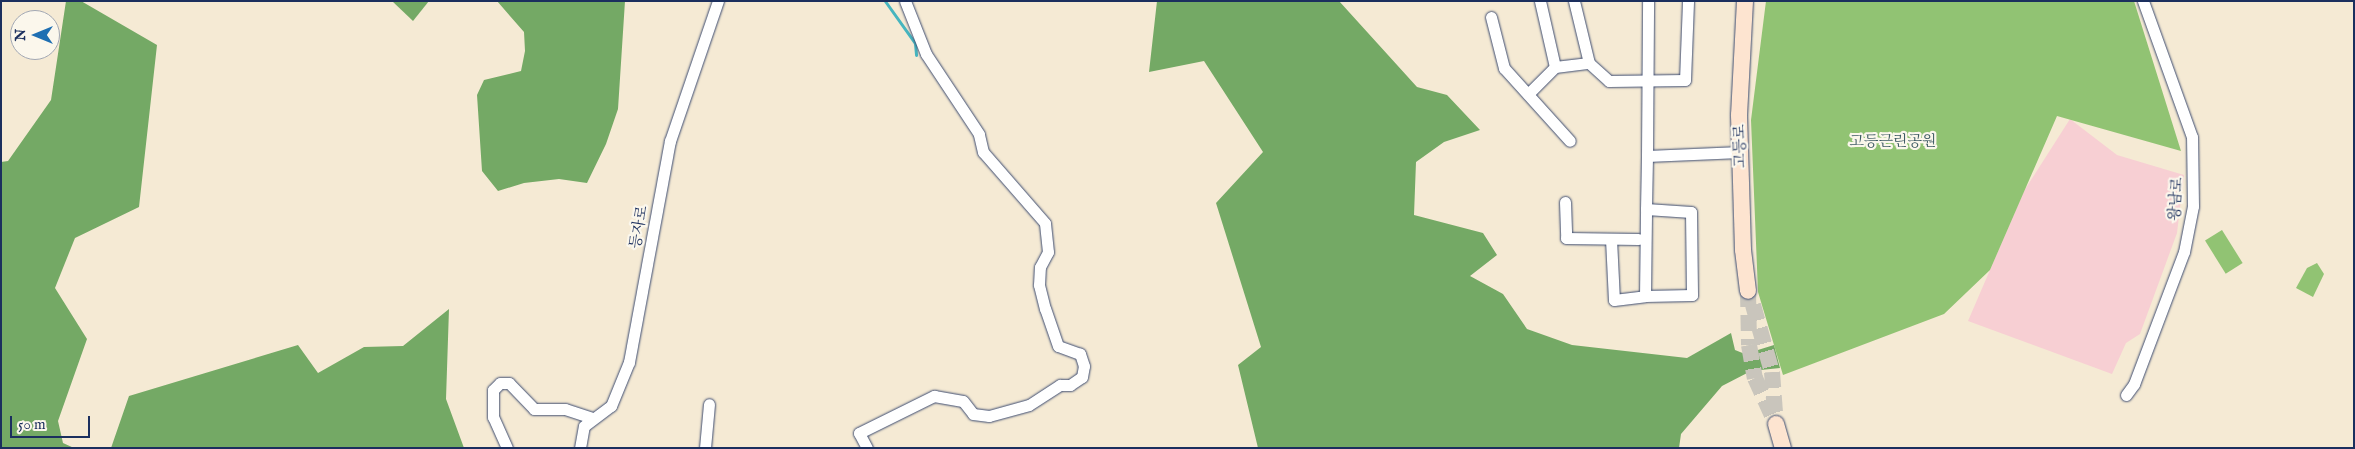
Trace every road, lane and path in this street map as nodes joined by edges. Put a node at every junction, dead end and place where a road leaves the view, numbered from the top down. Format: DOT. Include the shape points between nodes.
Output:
graph roads {
  1 [pos="718,1"];
  2 [pos="905,1"];
  3 [pos="1540,1"];
  4 [pos="1574,1"];
  5 [pos="1648,1"];
  6 [pos="1688,1"];
  7 [pos="1745,1"];
  8 [pos="2143,1"];
  9 [pos="1490,17"];
  10 [pos="1589,63"];
  11 [pos="1555,67"];
  12 [pos="1647,80"];
  13 [pos="1528,94"];
  14 [pos="1570,141"];
  15 [pos="1740,152"];
  16 [pos="1647,156"];
  17 [pos="1565,202"];
  18 [pos="1646,209"];
  19 [pos="1611,239"];
  20 [pos="1638,239"];
  21 [pos="1748,291"];
  22 [pos="1645,296"];
  23 [pos="2126,395"];
  24 [pos="710,404"];
  25 [pos="592,418"];
  26 [pos="1776,424"];
  27 [pos="507,448"];
  28 [pos="580,448"];
  29 [pos="705,448"];
  30 [pos="867,448"];
  31 [pos="1783,448"];
  1 -- 25 [label="street, 등자로" via="670,142 629,362 611,406"];
  2 -- 30 [label="street" via="926,54 979,134 983,152 1046,223 1048,252 1040,267 1039,285 1045,309 1058,346 1080,354 1084,366 1082,377 1070,385 1060,385 1029,405 989,416 973,414 963,401 934,396 859,433"];
  3 -- 11 [label="street"];
  4 -- 10 [label="street"];
  5 -- 12 [label="street"];
  6 -- 12 [label="street" via="1685,80"];
  7 -- 15 [label="street, 고등로"];
  8 -- 23 [label="street, 왕남로" via="2192,137 2193,206 2184,252 2134,384"];
  9 -- 13 [label="street" via="1504,68"];
  10 -- 11 [label="street"];
  10 -- 12 [label="street" via="1608,81"];
  11 -- 13 [label="street"];
  12 -- 16 [label="street"];
  13 -- 14 [label="street"];
  15 -- 16 [label="street"];
  15 -- 21 [label="street, 고등로"];
  16 -- 18 [label="street"];
  17 -- 19 [label="street" via="1566,238"];
  18 -- 22 [label="street"];
  18 -- 22 [label="street" via="1691,212 1692,295"];
  19 -- 20 [label="street"];
  19 -- 22 [label="street" via="1614,300"];
  24 -- 29 [label="street"];
  25 -- 27 [label="street" via="565,409 534,409 509,383 500,382 494,390 494,417"];
  25 -- 28 [label="street, 등자로" via="584,426"];
  26 -- 31 [label="street"];
}
